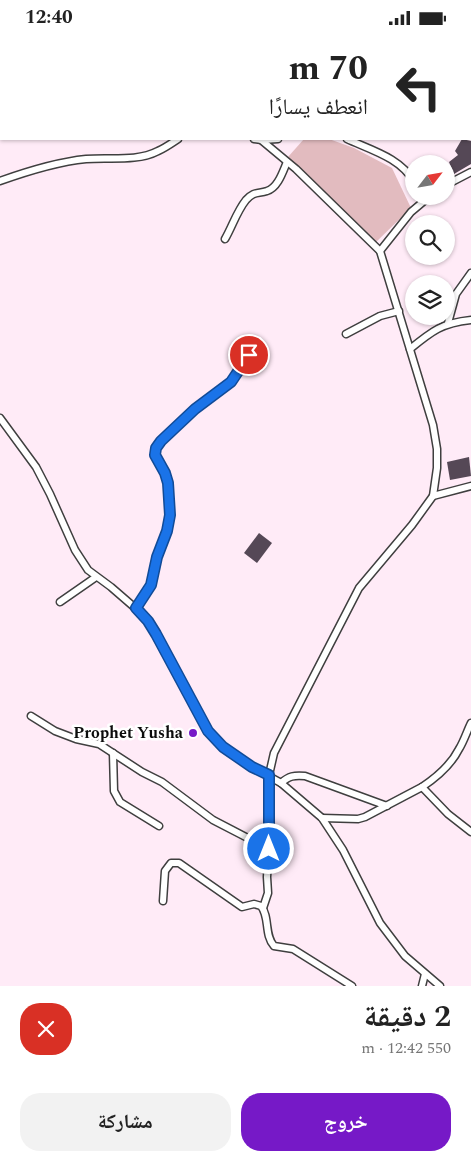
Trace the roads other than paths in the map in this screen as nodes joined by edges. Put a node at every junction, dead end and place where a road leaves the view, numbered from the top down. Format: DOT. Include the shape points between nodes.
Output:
graph roads {
  1 [pos="176,140"];
  2 [pos="261,140"];
  3 [pos="350,140"];
  4 [pos="287,162"];
  5 [pos="405,171"];
  6 [pos="471,171"];
  7 [pos="455,180"];
  8 [pos="0,181"];
  9 [pos="416,205"];
  10 [pos="225,239"];
  11 [pos="380,251"];
  12 [pos="471,273"];
  13 [pos="455,297"];
  14 [pos="399,311"];
  15 [pos="471,320"];
  16 [pos="455,322"];
  17 [pos="444,325"];
  18 [pos="346,334"];
  19 [pos="410,349"];
  20 [pos="249,355"];
  21 [pos="0,418"];
  22 [pos="471,485"];
  23 [pos="433,495"];
  24 [pos="96,577"];
  25 [pos="60,602"];
  26 [pos="136,608"];
  27 [pos="31,716"];
  28 [pos="471,723"];
  29 [pos="112,753"];
  30 [pos="269,775"];
  31 [pos="281,783"];
  32 [pos="422,787"];
  33 [pos="387,807"];
  34 [pos="322,818"];
  35 [pos="159,826"];
  36 [pos="471,832"];
  37 [pos="269,849"];
  38 [pos="163,901"];
  39 [pos="263,908"];
  40 [pos="425,974"];
  41 [pos="352,986"];
  42 [pos="422,986"];
  43 [pos="440,986"];
  1 -- 8 [label="street" via="145,156 56,164"];
  2 -- 4 [label="street"];
  3 -- 5 [label="street" via="394,161"];
  4 -- 10 [label="street" via="272,189 256,192 246,201"];
  4 -- 11 [label="street"];
  6 -- 7 [label="street"];
  9 -- 11 [label="street"];
  11 -- 14 [label="street"];
  12 -- 13 [label="street"];
  14 -- 18 [label="street" via="380,316"];
  14 -- 19 [label="street"];
  15 -- 16 [label="street"];
  17 -- 19 [label="street"];
  19 -- 23 [label="street" via="435,441 437,468"];
  20 -- 26 [label="street" via="231,382 195,409 156,448 155,455 168,483 170,515 151,585"];
  21 -- 24 [label="street" via="36,467 75,550"];
  22 -- 23 [label="street"];
  23 -- 30 [label="street" via="359,588 290,719 274,753"];
  24 -- 25 [label="street"];
  24 -- 26 [label="street"];
  26 -- 30 [label="street" via="156,634 208,731 223,747"];
  27 -- 29 [label="street" via="56,731 99,744"];
  28 -- 32 [label="street" via="453,759"];
  29 -- 35 [label="street" via="114,791 120,801"];
  29 -- 37 [label="street" via="162,782 213,820"];
  30 -- 31 [label="street"];
  30 -- 37 [label="street"];
  31 -- 33 [label="street" via="289,777 305,776"];
  31 -- 34 [label="street"];
  32 -- 33 [label="street"];
  32 -- 36 [label="street"];
  33 -- 34 [label="street" via="358,819"];
  34 -- 40 [label="street" via="343,850 380,923 405,956"];
  37 -- 39 [label="street" via="268,893"];
  38 -- 39 [label="street" via="165,871 171,863 179,863 242,907 257,904"];
  39 -- 41 [label="street" via="268,935 274,946 293,949"];
  40 -- 42 [label="street"];
  40 -- 43 [label="street"];
}
